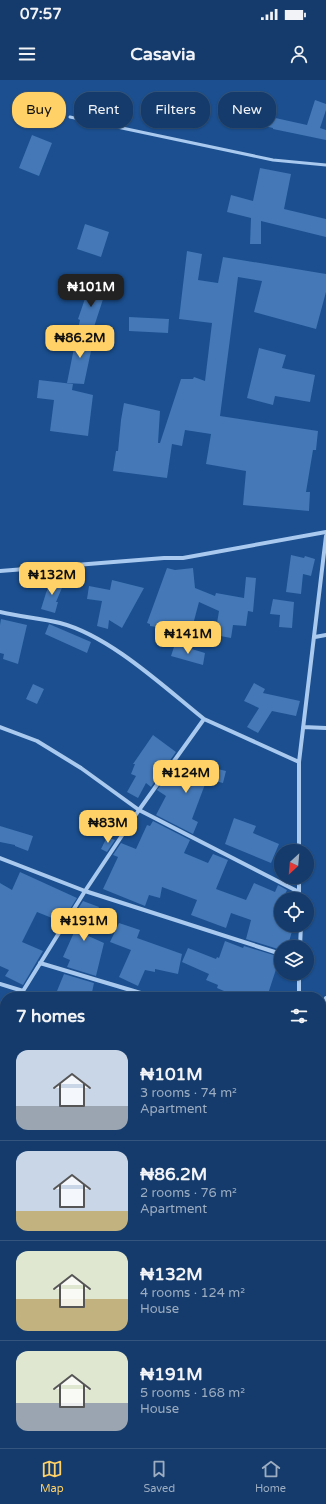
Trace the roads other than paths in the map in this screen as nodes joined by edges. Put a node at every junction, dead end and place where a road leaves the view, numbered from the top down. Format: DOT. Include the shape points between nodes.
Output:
graph roads {
  1 [pos="70,117"];
  2 [pos="326,166"];
  3 [pos="326,532"];
  4 [pos="326,536"];
  5 [pos="0,571"];
  6 [pos="0,612"];
  7 [pos="326,635"];
  8 [pos="315,637"];
  9 [pos="204,719"];
  10 [pos="0,727"];
  11 [pos="303,727"];
  12 [pos="326,728"];
  13 [pos="299,762"];
  14 [pos="138,810"];
  15 [pos="299,844"];
  16 [pos="0,858"];
  17 [pos="299,884"];
  18 [pos="85,891"];
  19 [pos="299,892"];
  20 [pos="274,952"];
  21 [pos="40,963"];
  22 [pos="299,980"];
  23 [pos="0,984"];
  24 [pos="23,991"];
  25 [pos="137,992"];
  26 [pos="299,992"];
  1 -- 2 [label="lane" via="273,160"];
  3 -- 5 [label="street" via="183,558"];
  4 -- 8 [label="street"];
  6 -- 9 [label="street" via="61,623 99,639 149,674"];
  7 -- 8 [label="street"];
  8 -- 11 [label="street"];
  9 -- 13 [label="street"];
  9 -- 14 [label="street"];
  10 -- 14 [label="street" via="37,741 81,768"];
  11 -- 12 [label="street"];
  11 -- 13 [label="street"];
  13 -- 15 [label="street"];
  14 -- 18 [label="street"];
  14 -- 19 [label="street"];
  16 -- 18 [label="street"];
  17 -- 19 [label="street"];
  18 -- 20 [label="street"];
  18 -- 21 [label="street"];
  21 -- 24 [label="street"];
  21 -- 25 [label="street"];
  22 -- 26 [label="street"];
  23 -- 24 [label="street"];
}
